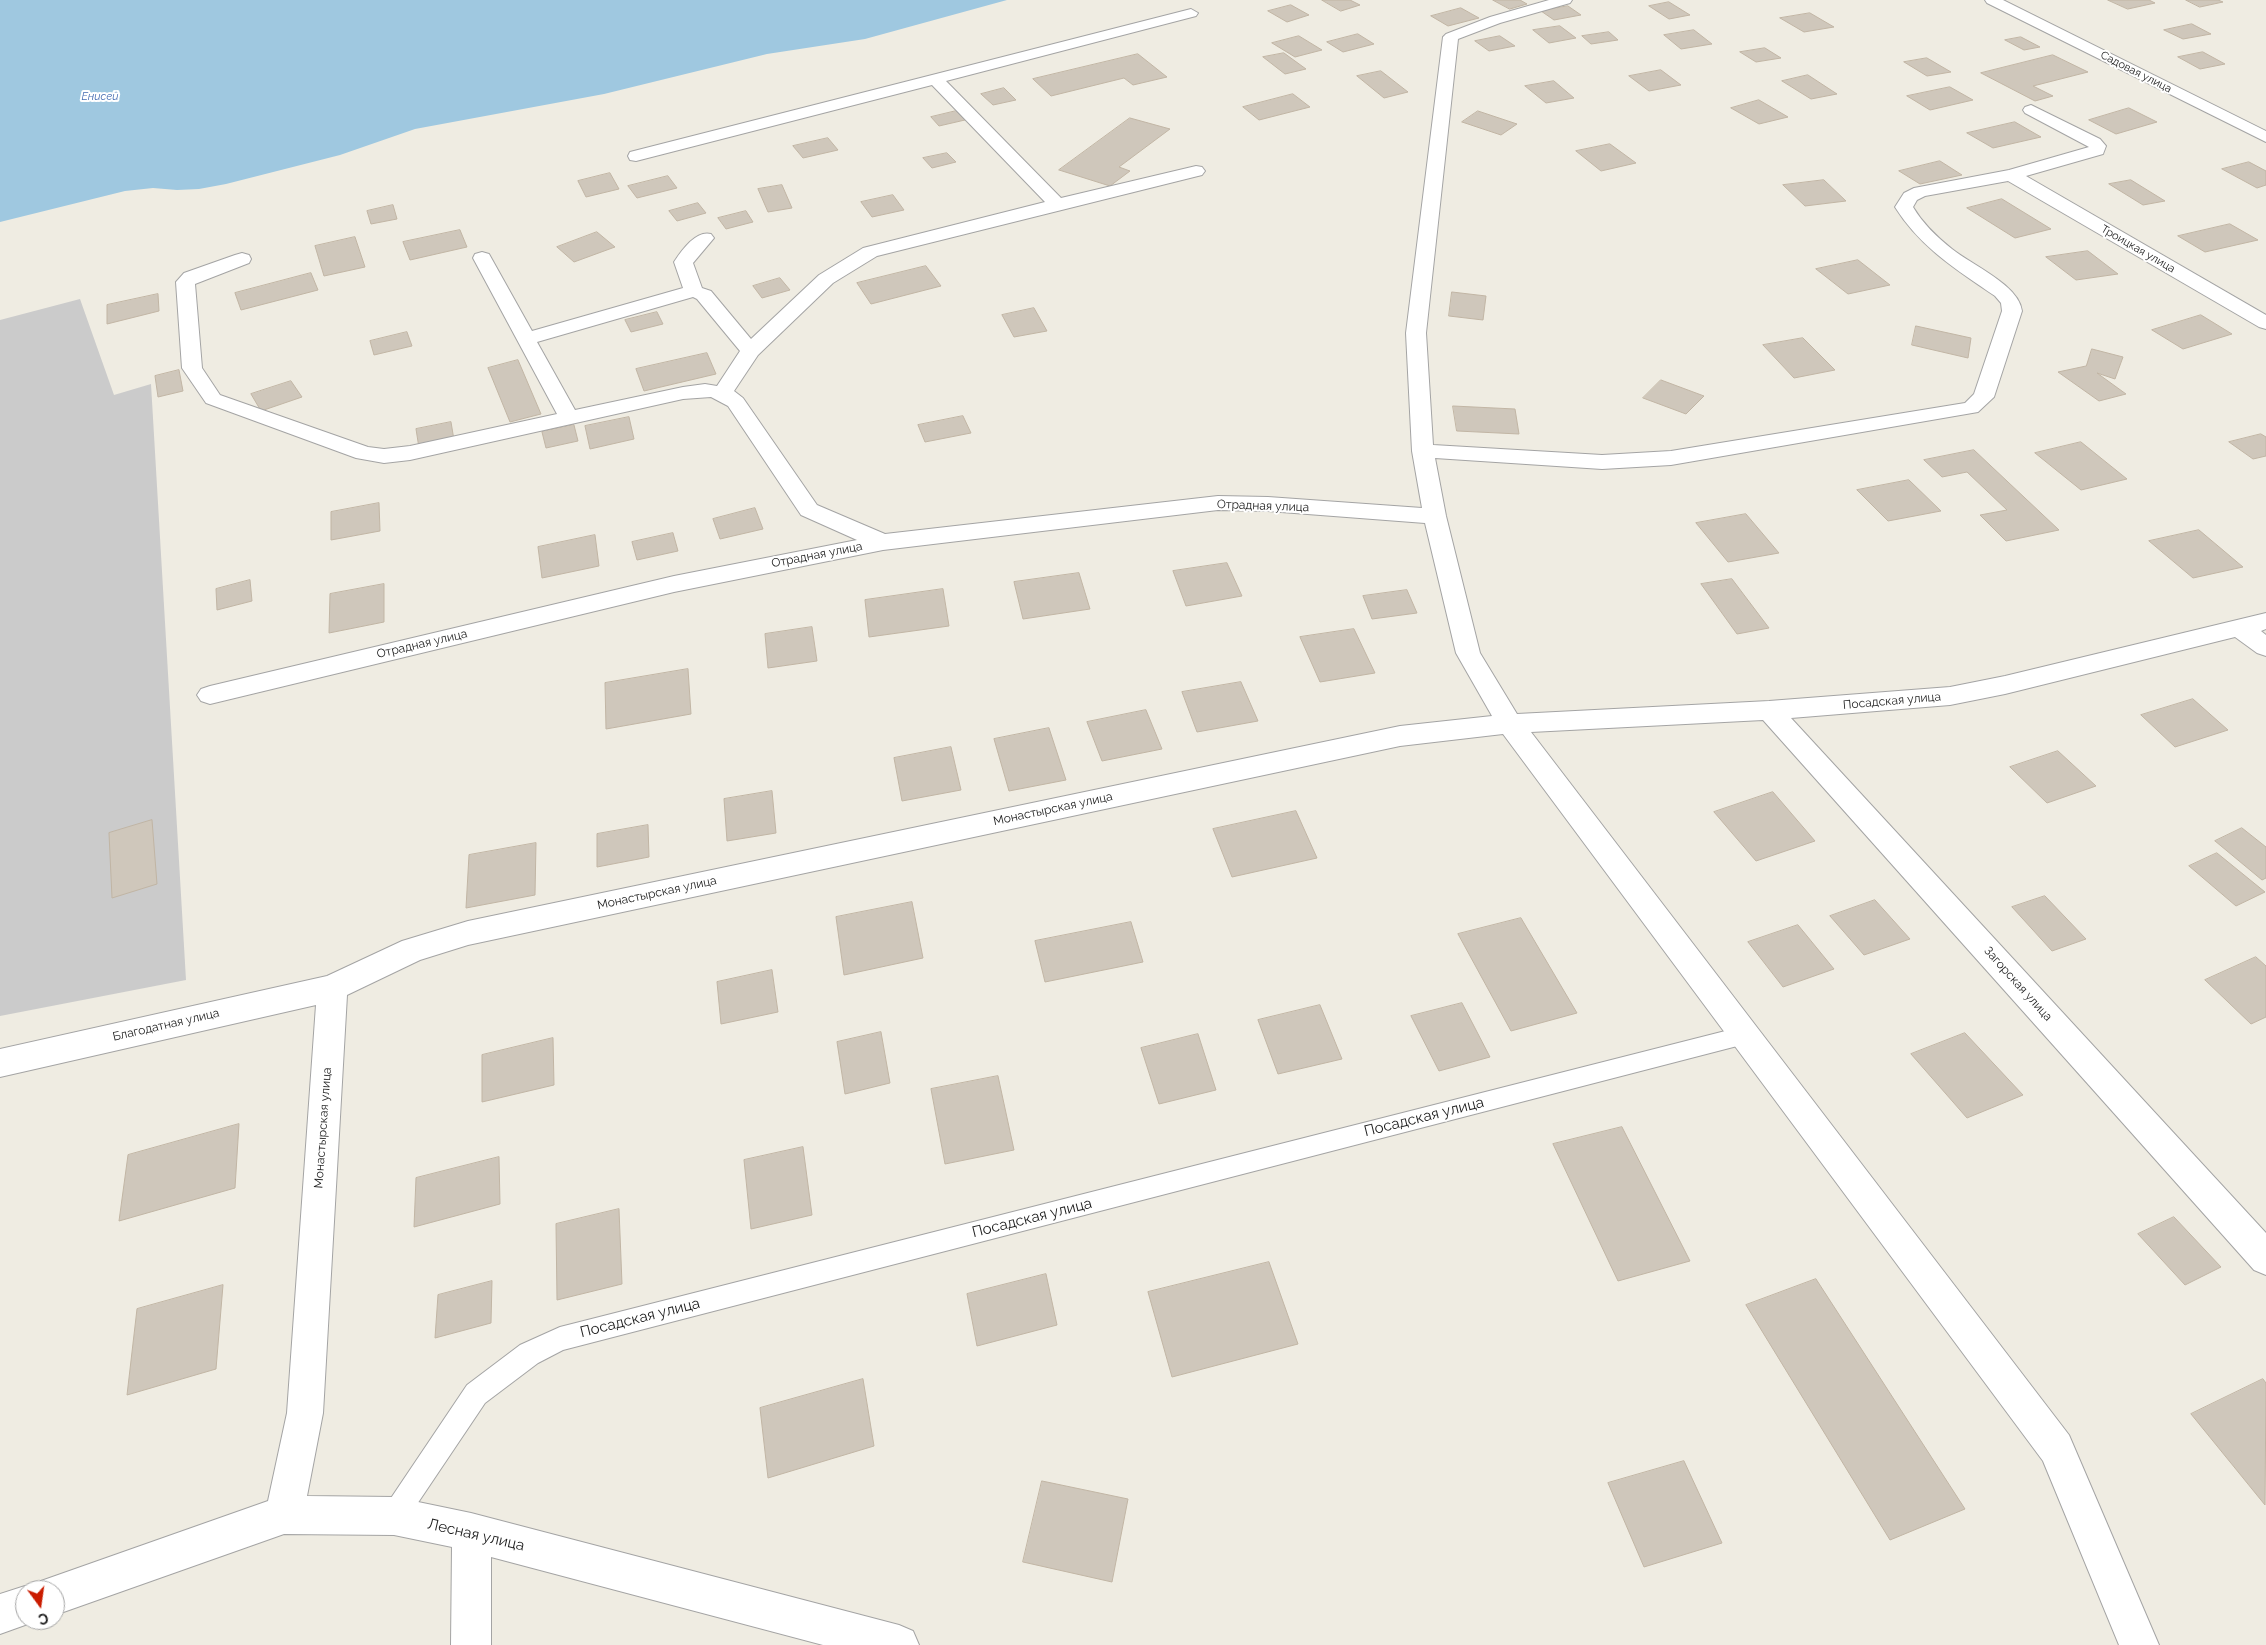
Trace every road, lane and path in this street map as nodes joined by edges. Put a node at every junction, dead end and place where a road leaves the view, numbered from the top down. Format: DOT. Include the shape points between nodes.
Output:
graph roads {
  1 [pos="1564,0"];
  2 [pos="1998,3"];
  3 [pos="1191,13"];
  4 [pos="935,79"];
  5 [pos="2031,110"];
  6 [pos="2266,137"];
  7 [pos="636,156"];
  8 [pos="1196,171"];
  9 [pos="2011,174"];
  10 [pos="1057,204"];
  11 [pos="705,238"];
  12 [pos="482,258"];
  13 [pos="242,259"];
  14 [pos="694,291"];
  15 [pos="2266,323"];
  16 [pos="525,339"];
  17 [pos="750,351"];
  18 [pos="723,392"];
  19 [pos="569,418"];
  20 [pos="1423,451"];
  21 [pos="1435,516"];
  22 [pos="883,542"];
  23 [pos="2266,622"];
  24 [pos="2240,628"];
  25 [pos="2266,647"];
  26 [pos="210,695"];
  27 [pos="1769,710"];
  28 [pos="1510,724"];
  29 [pos="332,988"];
  30 [pos="1745,1035"];
  31 [pos="0,1063"];
  32 [pos="2266,1258"];
  33 [pos="284,1515"];
  34 [pos="394,1516"];
  35 [pos="471,1532"];
  36 [pos="65,1592"];
  37 [pos="15,1609"];
  38 [pos="0,1614"];
  39 [pos="472,1645"];
  40 [pos="899,1645"];
  41 [pos="2138,1645"];
  1 -- 20 [label="street" via="1451,37 1416,333"];
  2 -- 6 [label="street, Садовая улица"];
  3 -- 4 [label="street"];
  4 -- 7 [label="street"];
  4 -- 10 [label="street"];
  5 -- 9 [label="street" via="2094,143 2097,150"];
  8 -- 10 [label="street"];
  9 -- 15 [label="street, Троицкая улица"];
  9 -- 20 [label="street" via="1920,192 1910,197 1904,206 1910,218 1933,242 2011,302 2012,311 1984,397 1971,408 1632,462"];
  10 -- 17 [label="street" via="857,258 826,279"];
  11 -- 14 [label="street" via="683,262"];
  12 -- 16 [label="street"];
  13 -- 19 [label="street" via="185,282 192,368 213,399 364,453 384,456 410,454"];
  14 -- 16 [label="street"];
  14 -- 17 [label="street" via="704,295"];
  16 -- 19 [label="street"];
  17 -- 18 [label="street"];
  18 -- 19 [label="street" via="682,393"];
  18 -- 22 [label="street" via="736,402 809,510"];
  20 -- 21 [label="street"];
  21 -- 22 [label="street, Отрадная улица" via="1218,503"];
  21 -- 28 [label="street" via="1468,653"];
  22 -- 26 [label="street, Отрадная улица" via="674,584"];
  23 -- 24 [label="street, Посадская улица"];
  24 -- 25 [label="street"];
  24 -- 27 [label="street, Посадская улица" via="1950,696"];
  27 -- 28 [label="street, Посадская улица"];
  27 -- 32 [label="street, Загорская улица"];
  28 -- 29 [label="street, Монастырская улица" via="1400,736 468,933 412,950"];
  28 -- 30 [label="street"];
  29 -- 31 [label="street, Благодатная улица"];
  29 -- 33 [label="street, Монастырская улица" via="305,1413"];
  30 -- 34 [label="lane, Посадская улица" via="560,1339 528,1354 476,1394"];
  30 -- 41 [label="street" via="2056,1448"];
  33 -- 34 [label="street, Лесная улица"];
  33 -- 36 [label="street, Лесная улица"];
  34 -- 35 [label="street, Лесная улица"];
  35 -- 39 [label="street"];
  35 -- 40 [label="street, Лесная улица"];
  37 -- 38 [label="street"];
}
